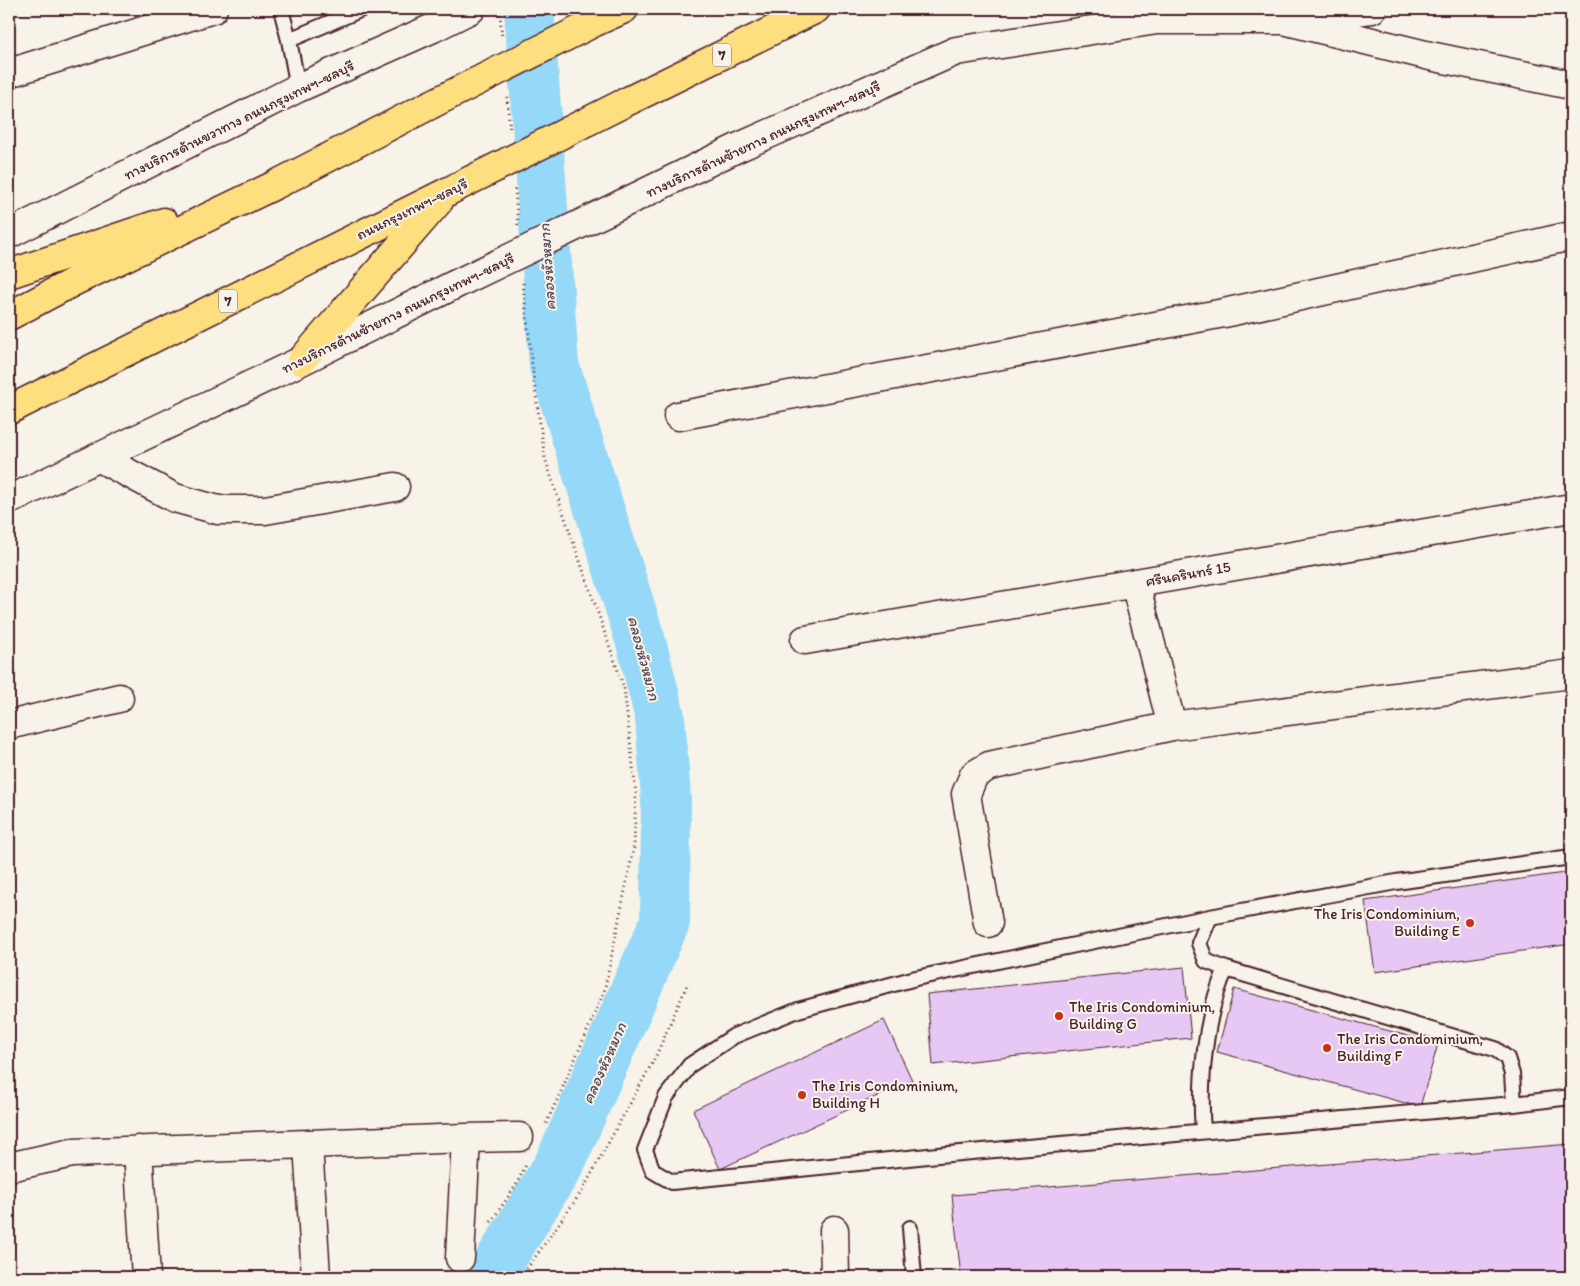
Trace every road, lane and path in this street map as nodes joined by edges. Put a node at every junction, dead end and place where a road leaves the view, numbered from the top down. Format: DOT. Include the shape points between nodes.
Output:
graph roads {
  1 [pos="213,9"];
  2 [pos="281,9"];
  3 [pos="362,9"];
  4 [pos="471,9"];
  5 [pos="499,9"];
  6 [pos="624,9"];
  7 [pos="816,9"];
  8 [pos="1372,9"];
  9 [pos="1283,20"];
  10 [pos="502,39"];
  11 [pos="289,40"];
  12 [pos="9,73"];
  13 [pos="1571,85"];
  14 [pos="298,88"];
  15 [pos="506,88"];
  16 [pos="510,138"];
  17 [pos="277,184"];
  18 [pos="515,188"];
  19 [pos="447,192"];
  20 [pos="518,228"];
  21 [pos="9,234"];
  22 [pos="1571,236"];
  23 [pos="9,274"];
  24 [pos="522,277"];
  25 [pos="9,316"];
  26 [pos="301,361"];
  27 [pos="9,410"];
  28 [pos="678,416"];
  29 [pos="98,457"];
  30 [pos="395,486"];
  31 [pos="9,500"];
  32 [pos="1571,508"];
  33 [pos="1135,583"];
  34 [pos="805,640"];
  35 [pos="1571,674"];
  36 [pos="118,698"];
  37 [pos="9,725"];
  38 [pos="1172,726"];
  39 [pos="1571,857"];
  40 [pos="1210,917"];
  41 [pos="988,923"];
  42 [pos="1226,969"];
  43 [pos="688,983"];
  44 [pos="1571,1097"];
  45 [pos="1514,1104"];
  46 [pos="1203,1131"];
  47 [pos="466,1138"];
  48 [pos="530,1143"];
  49 [pos="308,1144"];
  50 [pos="138,1150"];
  51 [pos="9,1167"];
  52 [pos="488,1226"];
  53 [pos="910,1228"];
  54 [pos="834,1230"];
  55 [pos="460,1258"];
  56 [pos="146,1277"];
  57 [pos="316,1277"];
  58 [pos="521,1277"];
  59 [pos="835,1277"];
  60 [pos="914,1277"];
  1 -- 12 [label="street"];
  2 -- 11 [label="lane"];
  3 -- 11 [label="lane"];
  4 -- 14 [label="street, ทางบริการด้านขวาทาง ถนนกรุงเทพฯ-ชลบุรี"];
  5 -- 10 [label="path"];
  6 -- 17 [label="highway, bridge"];
  7 -- 19 [label="highway, ถนนกรุงเทพฯ-ชลบุรี / 7, bridge"];
  8 -- 9 [label="street"];
  9 -- 13 [label="street, ทางบริการด้านซ้ายทาง ถนนกรุงเทพฯ-ชลบุรี" via="1430,56"];
  9 -- 26 [label="street, ทางบริการด้านซ้ายทาง ถนนกรุงเทพฯ-ชลบุรี, bridge" via="1157,20 956,51 738,148"];
  11 -- 14 [label="lane"];
  14 -- 21 [label="street, ทางบริการด้านขวาทาง ถนนกรุงเทพฯ-ชลบุรี"];
  15 -- 16 [label="path"];
  17 -- 23 [label="highway"];
  17 -- 25 [label="highway"];
  18 -- 20 [label="path"];
  19 -- 26 [label="highway"];
  19 -- 27 [label="highway, ถนนกรุงเทพฯ-ชลบุรี / 7"];
  22 -- 28 [label="street" via="1224,313"];
  24 -- 48 [label="path" via="546,458 624,688 636,793 634,847 604,992 563,1087"];
  26 -- 29 [label="street, ทางบริการด้านซ้ายทาง ถนนกรุงเทพฯ-ชลบุรี"];
  29 -- 30 [label="street" via="175,498 218,510 265,510"];
  29 -- 31 [label="street, ทางบริการด้านซ้ายทาง ถนนกรุงเทพฯ-ชลบุรี"];
  32 -- 33 [label="street, ศรีนครินทร์ 15"];
  33 -- 34 [label="street, ศรีนครินทร์ 15"];
  33 -- 38 [label="street"];
  35 -- 38 [label="street"];
  36 -- 37 [label="street"];
  38 -- 41 [label="street" via="989,766 974,775 966,794"];
  39 -- 40 [label="lane" via="1396,882"];
  40 -- 42 [label="lane" via="1199,943 1206,961"];
  40 -- 46 [label="lane" via="916,978 798,1010 734,1036 690,1065 666,1097 645,1150 653,1171 672,1182"];
  42 -- 45 [label="lane" via="1495,1049 1507,1058 1512,1074"];
  42 -- 46 [label="lane" via="1211,1010 1203,1084"];
  43 -- 58 [label="path" via="655,1058 582,1191"];
  44 -- 45 [label="lane"];
  45 -- 46 [label="lane"];
  47 -- 48 [label="street"];
  47 -- 49 [label="street"];
  47 -- 55 [label="street"];
  48 -- 52 [label="path" via="516,1187"];
  49 -- 50 [label="street"];
  49 -- 57 [label="street"];
  50 -- 51 [label="street" via="72,1153"];
  50 -- 56 [label="street"];
  53 -- 60 [label="lane"];
  54 -- 59 [label="street"];
}
